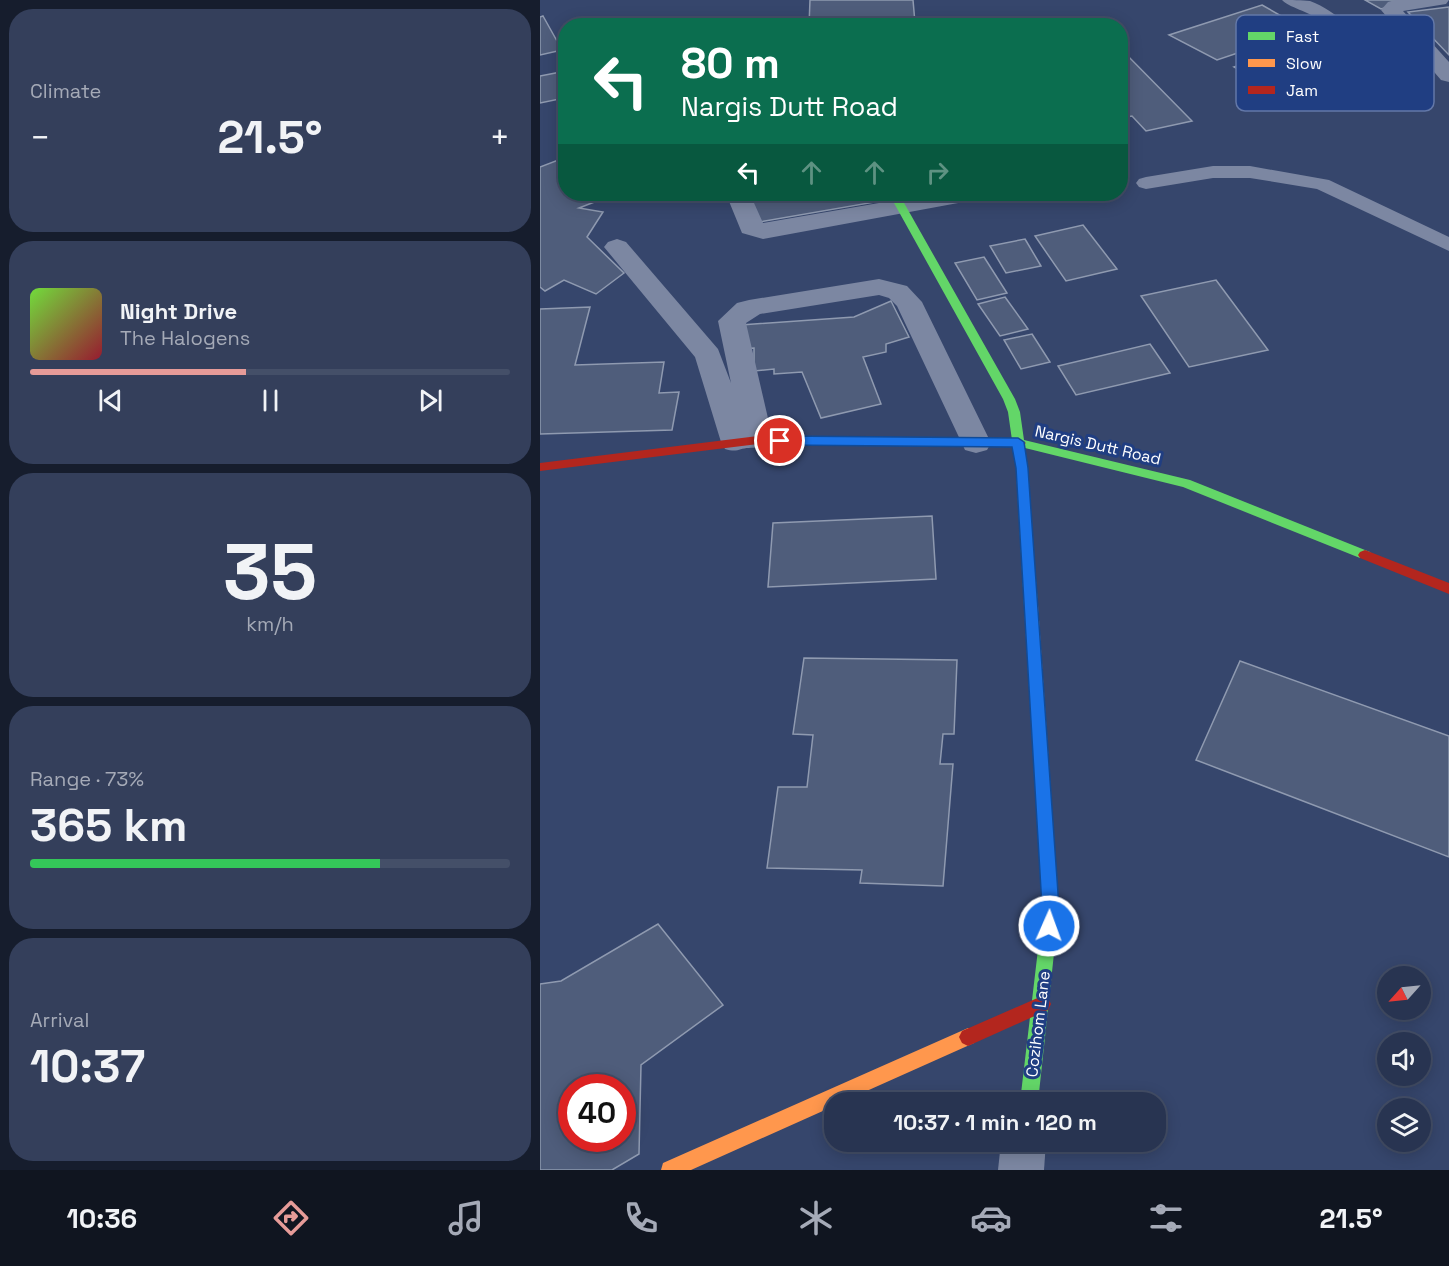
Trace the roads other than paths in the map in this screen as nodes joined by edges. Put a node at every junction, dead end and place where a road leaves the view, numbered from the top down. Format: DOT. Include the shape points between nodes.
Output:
graph roads {
  1 [pos="1290,0"];
  2 [pos="1439,0"];
  3 [pos="1325,15"];
  4 [pos="1395,15"];
  5 [pos="1434,58"];
  6 [pos="1449,75"];
  7 [pos="1146,183"];
  8 [pos="740,201"];
  9 [pos="893,201"];
  10 [pos="898,201"];
  11 [pos="1449,245"];
  12 [pos="617,247"];
  13 [pos="747,441"];
  14 [pos="1018,442"];
  15 [pos="976,443"];
  16 [pos="540,467"];
  17 [pos="1449,588"];
  18 [pos="1042,1004"];
  19 [pos="1030,1092"];
  20 [pos="1023,1152"];
  21 [pos="670,1170"];
  22 [pos="1021,1170"];
  1 -- 3 [label="lane"];
  2 -- 4 [label="street" via="1395,6 1390,10"];
  5 -- 6 [label="street"];
  7 -- 11 [label="lane" via="1213,172 1250,172 1322,184"];
  8 -- 9 [label="street" via="748,223 756,230 773,230"];
  10 -- 14 [label="street, Cozihom Lane" via="1009,399"];
  12 -- 13 [label="street" via="708,355"];
  13 -- 15 [label="street, Nargis Dutt Road"];
  13 -- 15 [label="street" via="732,321 758,306 879,288 898,292 909,302"];
  13 -- 16 [label="street, Nargis Dutt Road"];
  14 -- 15 [label="street, Nargis Dutt Road"];
  14 -- 17 [label="street, Nargis Dutt Road" via="1186,483"];
  14 -- 18 [label="street, Cozihom Lane" via="1051,907"];
  18 -- 19 [label="street, Cozihom Lane"];
  18 -- 21 [label="street"];
  20 -- 22 [label="street"];
}
